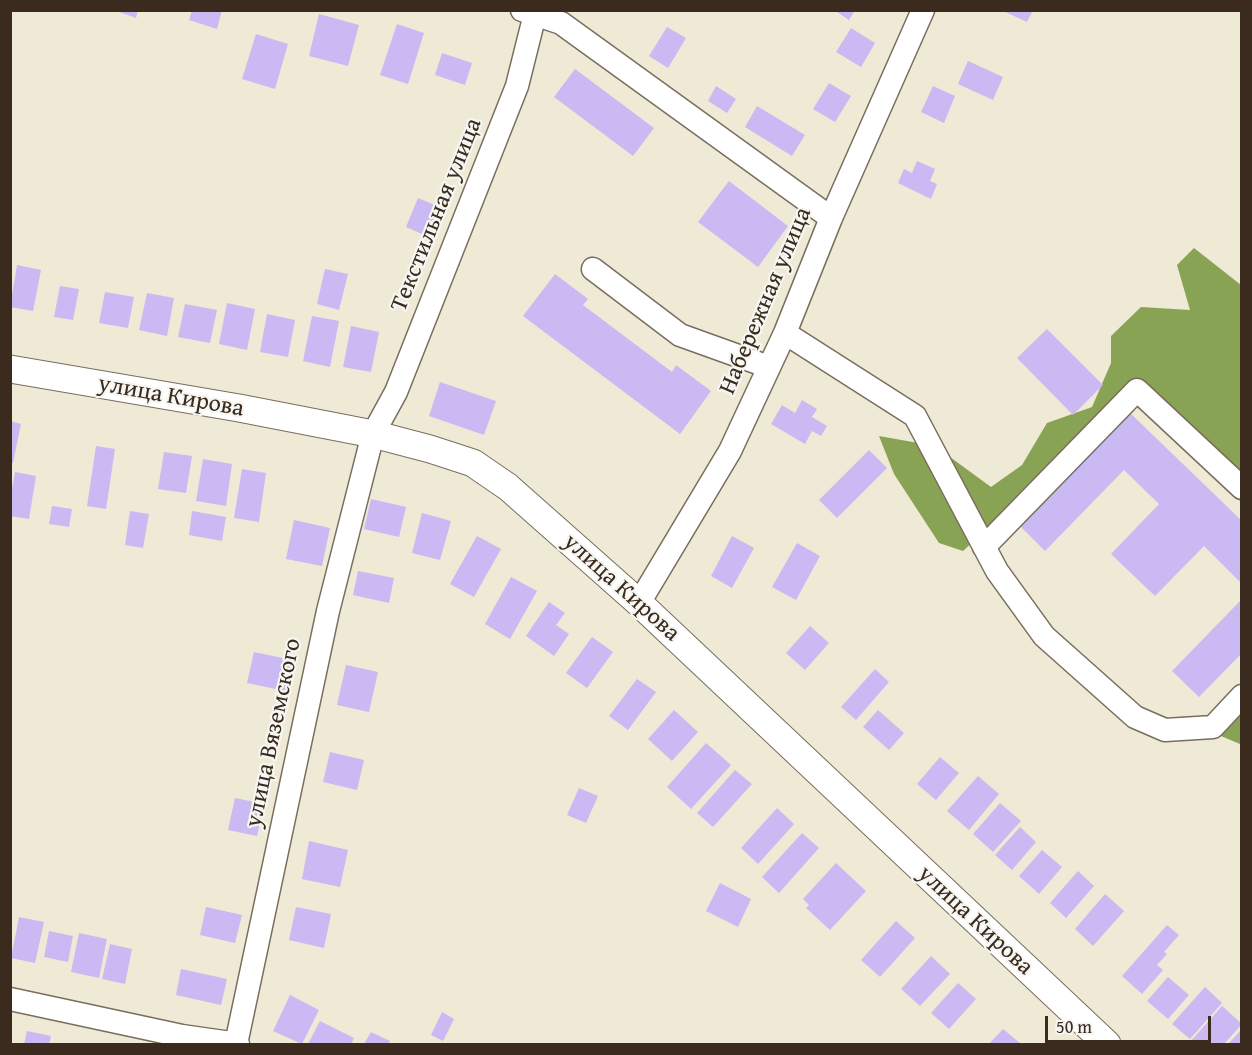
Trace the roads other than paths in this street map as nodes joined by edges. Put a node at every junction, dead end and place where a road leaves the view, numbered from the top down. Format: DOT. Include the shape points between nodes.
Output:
graph roads {
  1 [pos="923,10"];
  2 [pos="532,11"];
  3 [pos="831,218"];
  4 [pos="593,269"];
  5 [pos="785,333"];
  6 [pos="769,367"];
  7 [pos="10,369"];
  8 [pos="373,434"];
  9 [pos="1242,488"];
  10 [pos="984,547"];
  11 [pos="639,603"];
  12 [pos="1242,696"];
  13 [pos="10,999"];
  14 [pos="237,1044"];
  15 [pos="1107,1044"];
  1 -- 3 [label="street, Набережная улица"];
  2 -- 3 [label="street" via="561,23"];
  2 -- 8 [label="street, Текстильная улица" via="517,86 396,392"];
  3 -- 5 [label="street, Набережная улица"];
  4 -- 6 [label="street" via="680,335"];
  5 -- 6 [label="street, Набережная улица"];
  5 -- 10 [label="street" via="915,416"];
  6 -- 11 [label="street, Набережная улица" via="730,451"];
  7 -- 8 [label="main road, улица Кирова"];
  8 -- 11 [label="main road, улица Кирова" via="474,464 508,487"];
  8 -- 14 [label="street, улица Вяземского" via="328,611"];
  9 -- 10 [label="street" via="1137,390"];
  10 -- 12 [label="street" via="1044,636 1135,717 1165,730 1213,727"];
  11 -- 15 [label="main road, улица Кирова"];
  13 -- 14 [label="street"];
}
